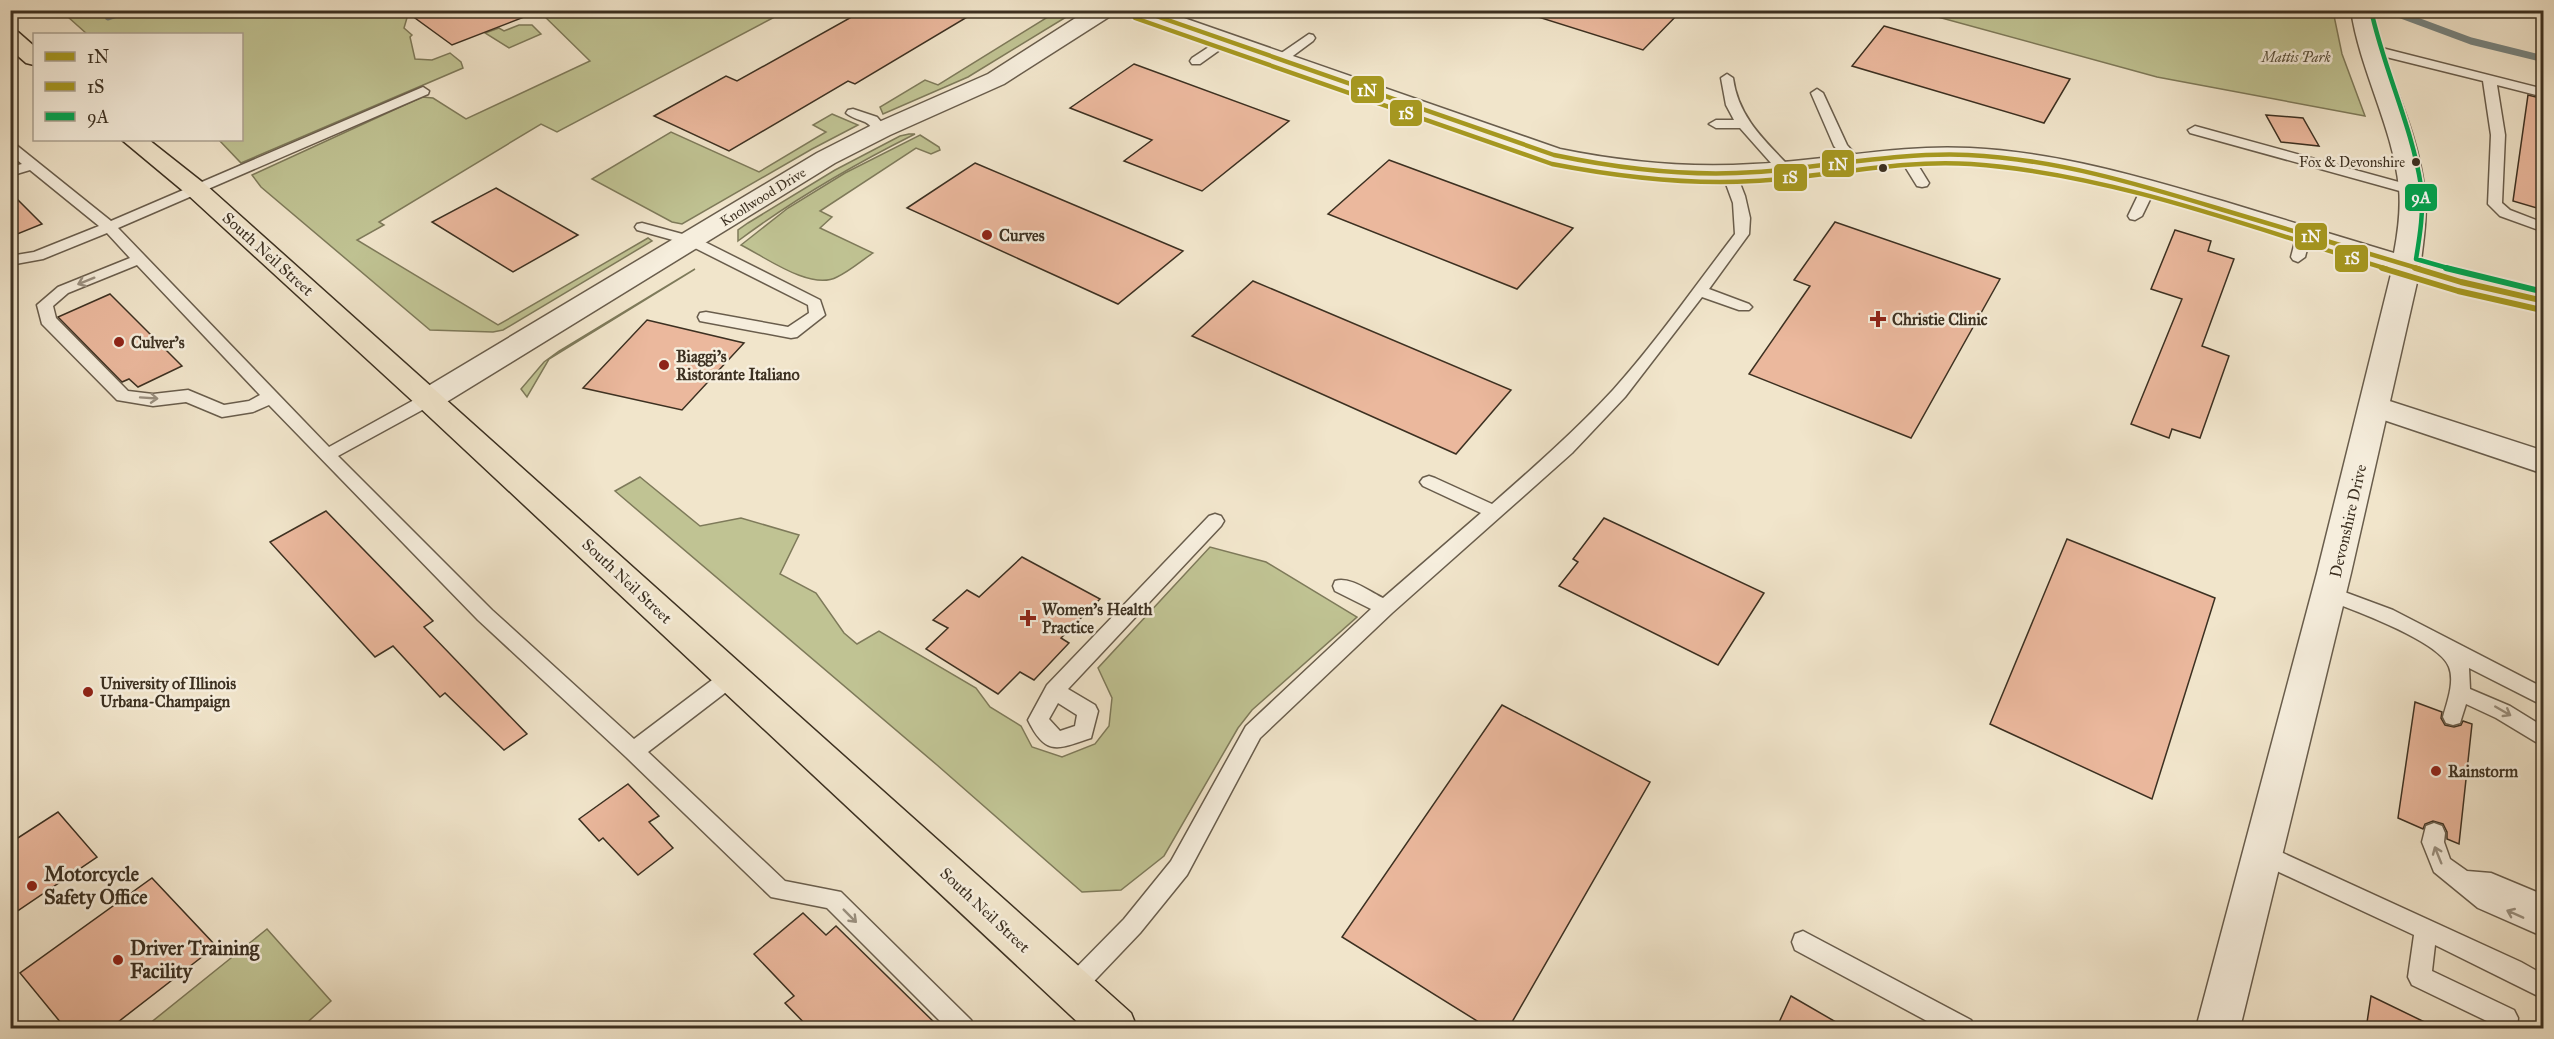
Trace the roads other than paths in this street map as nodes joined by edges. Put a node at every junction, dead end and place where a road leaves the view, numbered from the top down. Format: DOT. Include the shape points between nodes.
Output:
graph roads {
  1 [pos="1104,10"];
  2 [pos="1138,10"];
  3 [pos="2362,10"];
  4 [pos="10,37"];
  5 [pos="1309,38"];
  6 [pos="1224,41"];
  7 [pos="2370,49"];
  8 [pos="33,57"];
  9 [pos="1196,61"];
  10 [pos="1278,61"];
  11 [pos="1727,78"];
  12 [pos="2489,78"];
  13 [pos="423,91"];
  14 [pos="1816,93"];
  15 [pos="2544,93"];
  16 [pos="853,113"];
  17 [pos="1716,124"];
  18 [pos="1741,124"];
  19 [pos="881,130"];
  20 [pos="2195,130"];
  21 [pos="135,141"];
  22 [pos="10,147"];
  23 [pos="1906,157"];
  24 [pos="1855,162"];
  25 [pos="32,165"];
  26 [pos="1784,169"];
  27 [pos="10,172"];
  28 [pos="1729,173"];
  29 [pos="1922,183"];
  30 [pos="2149,188"];
  31 [pos="196,190"];
  32 [pos="2412,190"];
  33 [pos="2135,216"];
  34 [pos="642,227"];
  35 [pos="109,228"];
  36 [pos="2544,228"];
  37 [pos="692,241"];
  38 [pos="140,259"];
  39 [pos="10,261"];
  40 [pos="2406,265"];
  41 [pos="1701,291"];
  42 [pos="2544,301"];
  43 [pos="1744,307"];
  44 [pos="706,318"];
  45 [pos="271,397"];
  46 [pos="429,399"];
  47 [pos="2374,406"];
  48 [pos="327,455"];
  49 [pos="2544,463"];
  50 [pos="1429,482"];
  51 [pos="1494,512"];
  52 [pos="1215,521"];
  53 [pos="1342,586"];
  54 [pos="2331,594"];
  55 [pos="1385,608"];
  56 [pos="2446,647"];
  57 [pos="731,676"];
  58 [pos="1054,691"];
  59 [pos="2458,693"];
  60 [pos="2544,698"];
  61 [pos="2453,717"];
  62 [pos="2544,739"];
  63 [pos="633,751"];
  64 [pos="2434,833"];
  65 [pos="2261,854"];
  66 [pos="2462,881"];
  67 [pos="2544,906"];
  68 [pos="2544,927"];
  69 [pos="2426,929"];
  70 [pos="1803,942"];
  71 [pos="2544,988"];
  72 [pos="1071,989"];
  73 [pos="963,1029"];
  74 [pos="1115,1029"];
  75 [pos="1963,1029"];
  76 [pos="2218,1029"];
  77 [pos="2505,1029"];
  1 -- 19 [label="street, Knollwood Drive" via="996,79"];
  2 -- 6 [label="street"];
  3 -- 7 [label="street, Devonshire Drive"];
  4 -- 8 [label="main road"];
  5 -- 10 [label="lane"];
  6 -- 9 [label="lane"];
  6 -- 10 [label="street"];
  7 -- 12 [label="lane"];
  7 -- 32 [label="street, Devonshire Drive" via="2403,147"];
  10 -- 28 [label="street" via="1554,156 1690,174"];
  11 -- 18 [label="lane" via="1727,90"];
  12 -- 15 [label="lane"];
  12 -- 36 [label="lane" via="2498,135 2495,204 2505,213"];
  13 -- 31 [label="lane"];
  14 -- 24 [label="lane" via="1841,146"];
  16 -- 19 [label="lane" via="872,120"];
  17 -- 18 [label="lane"];
  18 -- 26 [label="lane"];
  19 -- 37 [label="street, Knollwood Drive" via="826,158"];
  20 -- 32 [label="lane"];
  21 -- 31 [label="main road, South Neil Street"];
  22 -- 25 [label="lane"];
  23 -- 24 [label="street"];
  23 -- 29 [label="lane"];
  23 -- 30 [label="street" via="2009,158 2092,172"];
  24 -- 26 [label="street"];
  25 -- 27 [label="lane"];
  25 -- 35 [label="lane"];
  26 -- 28 [label="street"];
  28 -- 41 [label="lane" via="1744,219 1742,234"];
  30 -- 33 [label="lane"];
  30 -- 40 [label="street" via="2301,246"];
  31 -- 35 [label="lane"];
  31 -- 46 [label="main road, South Neil Street"];
  32 -- 40 [label="street, Devonshire Drive" via="2412,228"];
  34 -- 37 [label="lane"];
  35 -- 38 [label="lane"];
  35 -- 39 [label="lane" via="38,256"];
  37 -- 44 [label="lane" via="815,303 817,315 791,333"];
  37 -- 46 [label="street, Knollwood Drive"];
  38 -- 45 [label="lane"];
  38 -- 45 [label="lane, one-way" via="63,290 45,306 48,320 123,396 153,400 188,396 222,411 253,406"];
  40 -- 42 [label="street"];
  40 -- 47 [label="street, Devonshire Drive"];
  41 -- 43 [label="lane"];
  41 -- 51 [label="lane" via="1589,425"];
  45 -- 48 [label="lane"];
  46 -- 48 [label="lane"];
  46 -- 57 [label="main road, South Neil Street"];
  47 -- 49 [label="street"];
  47 -- 54 [label="street, Devonshire Drive"];
  48 -- 63 [label="lane" via="485,615"];
  50 -- 51 [label="lane"];
  51 -- 55 [label="lane"];
  52 -- 58 [label="lane"];
  53 -- 55 [label="lane"];
  54 -- 56 [label="lane" via="2386,615"];
  54 -- 65 [label="street, Devonshire Drive"];
  55 -- 72 [label="lane" via="1253,732 1179,868 1132,926"];
  56 -- 59 [label="lane" via="2459,665"];
  56 -- 60 [label="lane"];
  57 -- 63 [label="lane"];
  57 -- 72 [label="main road, South Neil Street"];
  59 -- 61 [label="lane"];
  59 -- 62 [label="lane, one-way" via="2488,703"];
  63 -- 73 [label="lane, one-way" via="779,890 832,899"];
  66 -- 64 [label="lane, one-way" via="2442,865 2433,842"];
  65 -- 69 [label="lane"];
  65 -- 76 [label="street, Devonshire Drive"];
  66 -- 67 [label="lane" via="2491,883"];
  68 -- 66 [label="lane, one-way" via="2486,901"];
  69 -- 71 [label="lane"];
  69 -- 77 [label="lane" via="2420,977 2506,1018"];
  70 -- 75 [label="lane"];
  72 -- 74 [label="main road, South Neil Street"];
}
